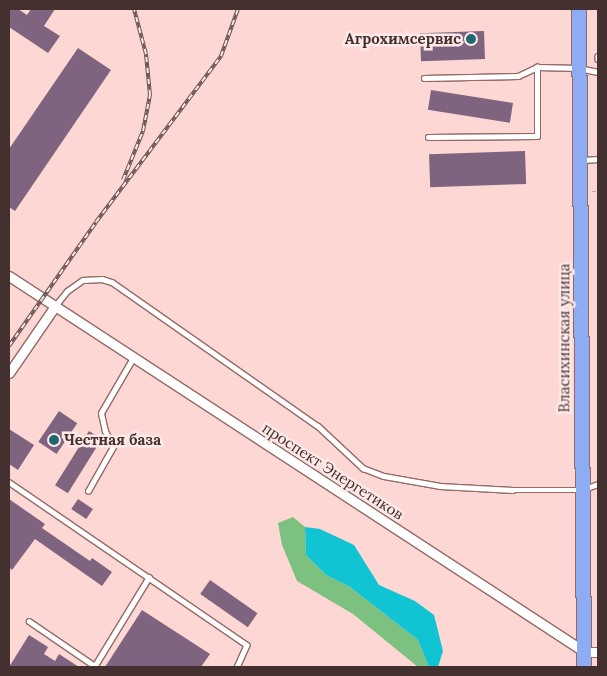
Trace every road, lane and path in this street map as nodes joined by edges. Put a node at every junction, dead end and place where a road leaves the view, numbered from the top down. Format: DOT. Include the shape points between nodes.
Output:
graph roads {
  1 [pos="579,9"];
  2 [pos="537,68"];
  3 [pos="579,68"];
  4 [pos="598,72"];
  5 [pos="424,78"];
  6 [pos="428,137"];
  7 [pos="598,159"];
  8 [pos="579,160"];
  9 [pos="9,276"];
  10 [pos="55,306"];
  11 [pos="134,357"];
  12 [pos="9,373"];
  13 [pos="9,482"];
  14 [pos="598,484"];
  15 [pos="582,490"];
  16 [pos="88,492"];
  17 [pos="149,577"];
  18 [pos="29,621"];
  19 [pos="591,652"];
  20 [pos="95,666"];
  21 [pos="237,667"];
  22 [pos="584,667"];
  1 -- 3 [label="highway, Власихинская улица"];
  2 -- 3 [label="lane"];
  2 -- 5 [label="lane" via="518,76"];
  2 -- 6 [label="lane" via="536,136"];
  3 -- 4 [label="lane"];
  3 -- 8 [label="highway, Власихинская улица"];
  7 -- 8 [label="lane"];
  8 -- 15 [label="highway, Власихинская улица"];
  9 -- 10 [label="street, проспект Энергетиков"];
  10 -- 11 [label="street, проспект Энергетиков"];
  10 -- 12 [label="street"];
  10 -- 15 [label="lane" via="67,291 84,280 102,278 112,282 318,426 364,468 384,476 440,486"];
  11 -- 16 [label="lane" via="101,413 104,431 113,447"];
  11 -- 19 [label="street, проспект Энергетиков"];
  13 -- 17 [label="lane"];
  14 -- 15 [label="lane"];
  15 -- 19 [label="highway, Власихинская улица"];
  17 -- 20 [label="lane"];
  17 -- 21 [label="lane" via="247,645"];
  18 -- 20 [label="lane"];
  19 -- 22 [label="highway, Власихинская улица"];
}
